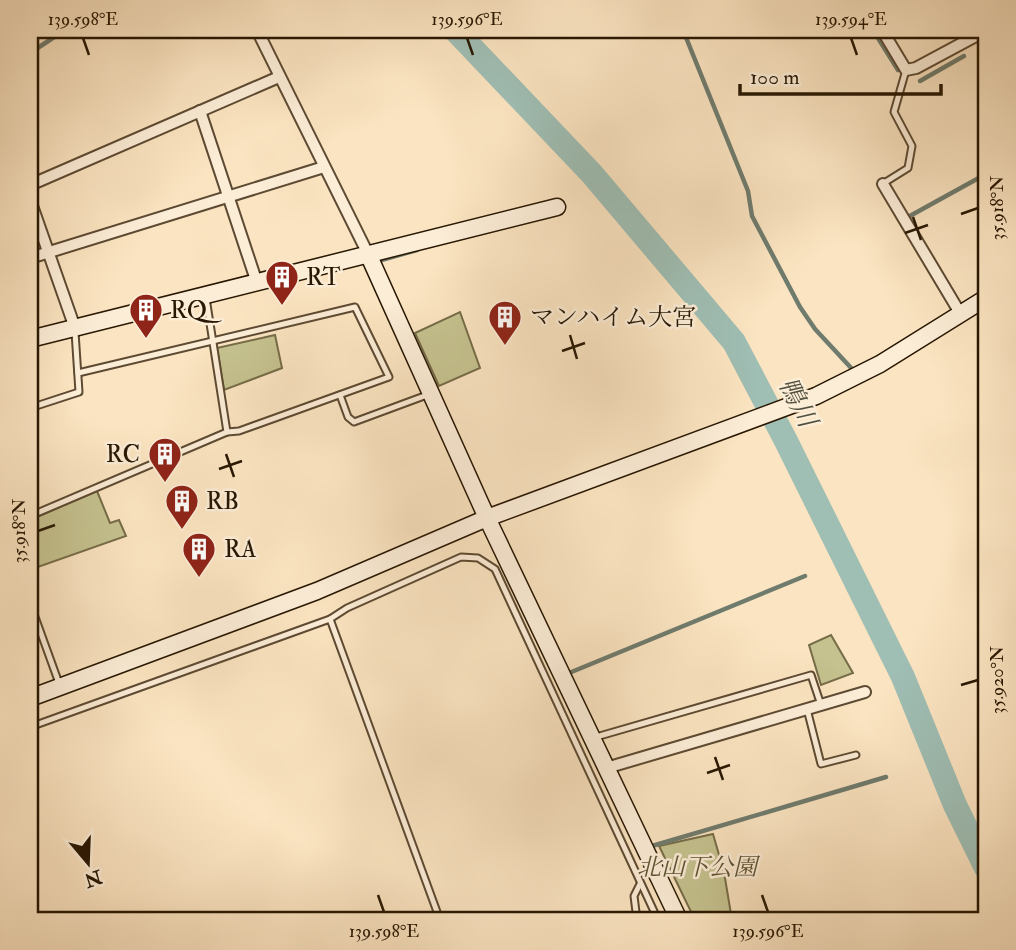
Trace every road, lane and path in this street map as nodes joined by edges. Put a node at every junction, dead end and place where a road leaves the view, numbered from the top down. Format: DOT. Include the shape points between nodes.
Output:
graph roads {
  1 [pos="257,30"];
  2 [pos="882,30"];
  3 [pos="985,32"];
  4 [pos="906,70"];
  5 [pos="279,78"];
  6 [pos="200,111"];
  7 [pos="324,167"];
  8 [pos="30,184"];
  9 [pos="883,184"];
  10 [pos="227,197"];
  11 [pos="30,200"];
  12 [pos="557,207"];
  13 [pos="48,252"];
  14 [pos="369,256"];
  15 [pos="30,258"];
  16 [pos="257,283"];
  17 [pos="206,296"];
  18 [pos="986,298"];
  19 [pos="960,313"];
  20 [pos="75,328"];
  21 [pos="30,340"];
  22 [pos="213,341"];
  23 [pos="78,373"];
  24 [pos="430,394"];
  25 [pos="340,395"];
  26 [pos="30,408"];
  27 [pos="228,432"];
  28 [pos="30,516"];
  29 [pos="487,518"];
  30 [pos="30,603"];
  31 [pos="330,619"];
  32 [pos="60,687"];
  33 [pos="865,692"];
  34 [pos="30,698"];
  35 [pos="821,705"];
  36 [pos="807,709"];
  37 [pos="30,727"];
  38 [pos="592,738"];
  39 [pos="856,755"];
  40 [pos="606,768"];
  41 [pos="640,884"];
  42 [pos="440,920"];
  43 [pos="637,920"];
  44 [pos="658,920"];
  45 [pos="678,920"];
  1 -- 5 [label="street"];
  2 -- 4 [label="street"];
  3 -- 4 [label="street"];
  4 -- 9 [label="lane" via="894,112 912,146 908,168"];
  5 -- 6 [label="street"];
  5 -- 7 [label="street"];
  6 -- 8 [label="street"];
  6 -- 10 [label="street"];
  7 -- 10 [label="street"];
  7 -- 14 [label="street"];
  9 -- 19 [label="street"];
  10 -- 13 [label="street"];
  10 -- 16 [label="street"];
  11 -- 13 [label="street"];
  12 -- 14 [label="street"];
  13 -- 15 [label="street"];
  13 -- 20 [label="street"];
  14 -- 16 [label="street"];
  14 -- 24 [label="street"];
  16 -- 17 [label="street"];
  17 -- 20 [label="street"];
  17 -- 22 [label="lane"];
  18 -- 19 [label="street"];
  19 -- 29 [label="street" via="880,364 816,396"];
  20 -- 21 [label="street"];
  20 -- 23 [label="lane"];
  22 -- 23 [label="lane"];
  22 -- 25 [label="lane" via="355,307 389,377"];
  22 -- 27 [label="lane"];
  23 -- 26 [label="lane" via="79,392"];
  24 -- 25 [label="lane" via="354,422"];
  24 -- 29 [label="street"];
  25 -- 27 [label="lane"];
  27 -- 28 [label="lane"];
  29 -- 32 [label="street" via="354,576"];
  29 -- 38 [label="street"];
  30 -- 32 [label="lane"];
  31 -- 37 [label="lane"];
  31 -- 41 [label="lane" via="461,557 478,558 495,569"];
  31 -- 42 [label="lane"];
  32 -- 34 [label="street"];
  33 -- 35 [label="street"];
  35 -- 36 [label="street"];
  35 -- 38 [label="lane" via="811,675"];
  36 -- 39 [label="lane" via="821,764"];
  36 -- 40 [label="street"];
  38 -- 40 [label="street"];
  40 -- 45 [label="street"];
  41 -- 43 [label="lane" via="634,896"];
  41 -- 44 [label="lane"];
}
